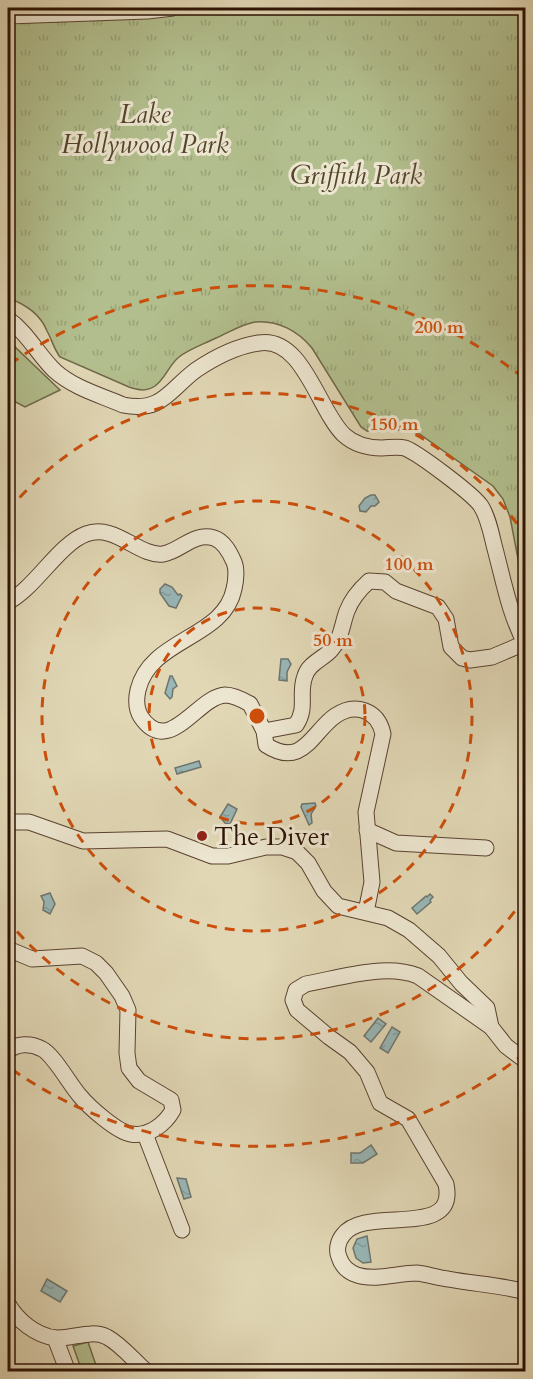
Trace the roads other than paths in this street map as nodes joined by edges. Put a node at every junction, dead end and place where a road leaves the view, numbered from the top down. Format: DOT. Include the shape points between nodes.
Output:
graph roads {
  1 [pos="173,8"];
  2 [pos="8,16"];
  3 [pos="8,319"];
  4 [pos="8,602"];
  5 [pos="525,644"];
  6 [pos="264,731"];
  7 [pos="8,822"];
  8 [pos="367,830"];
  9 [pos="486,848"];
  10 [pos="366,912"];
  11 [pos="8,949"];
  12 [pos="491,1027"];
  13 [pos="8,1051"];
  14 [pos="525,1061"];
  15 [pos="145,1134"];
  16 [pos="182,1230"];
  17 [pos="525,1292"];
  18 [pos="8,1304"];
  19 [pos="55,1338"];
  20 [pos="68,1371"];
  21 [pos="147,1371"];
  1 -- 2 [label="street"];
  3 -- 5 [label="street" via="66,380 141,408 160,402 199,368 236,350 267,342 284,348 298,361 344,434 362,445 398,447 411,452 482,507"];
  4 -- 6 [label="street" via="64,549 86,534 106,533 161,554 199,537 214,538 226,547 235,563 231,601 221,616 161,654 147,668 136,700 140,715 151,728 164,731 216,697 226,695 250,704"];
  5 -- 6 [label="street" via="492,657 462,658 451,647 446,619 438,607 396,591 385,582 369,581 356,593 331,651 305,674 302,717 296,725"];
  6 -- 8 [label="street" via="266,745 289,753 314,740 336,715 351,710 375,715 383,734 366,812"];
  7 -- 10 [label="street" via="29,822 83,841 167,839 212,856 282,847 297,852 308,862 324,891 338,906"];
  8 -- 9 [label="street" via="396,843"];
  8 -- 10 [label="street" via="372,882"];
  10 -- 12 [label="street" via="409,930 439,956 487,1008"];
  11 -- 15 [label="street" via="32,959 82,956 106,973 128,1010 129,1068 139,1081 171,1100 173,1110 168,1120"];
  12 -- 14 [label="street"];
  12 -- 17 [label="street" via="406,971 306,984 296,990 293,1000 297,1010 350,1052 367,1072 380,1103 408,1119 446,1184 448,1195 445,1206 435,1214 362,1222 348,1228 337,1251 341,1264 350,1273 363,1277 418,1273"];
  13 -- 15 [label="street" via="14,1045 44,1050 91,1107 118,1128 131,1134"];
  15 -- 16 [label="street"];
  18 -- 19 [label="street" via="31,1329"];
  19 -- 20 [label="street"];
  19 -- 21 [label="street" via="93,1334 107,1337"];
}
